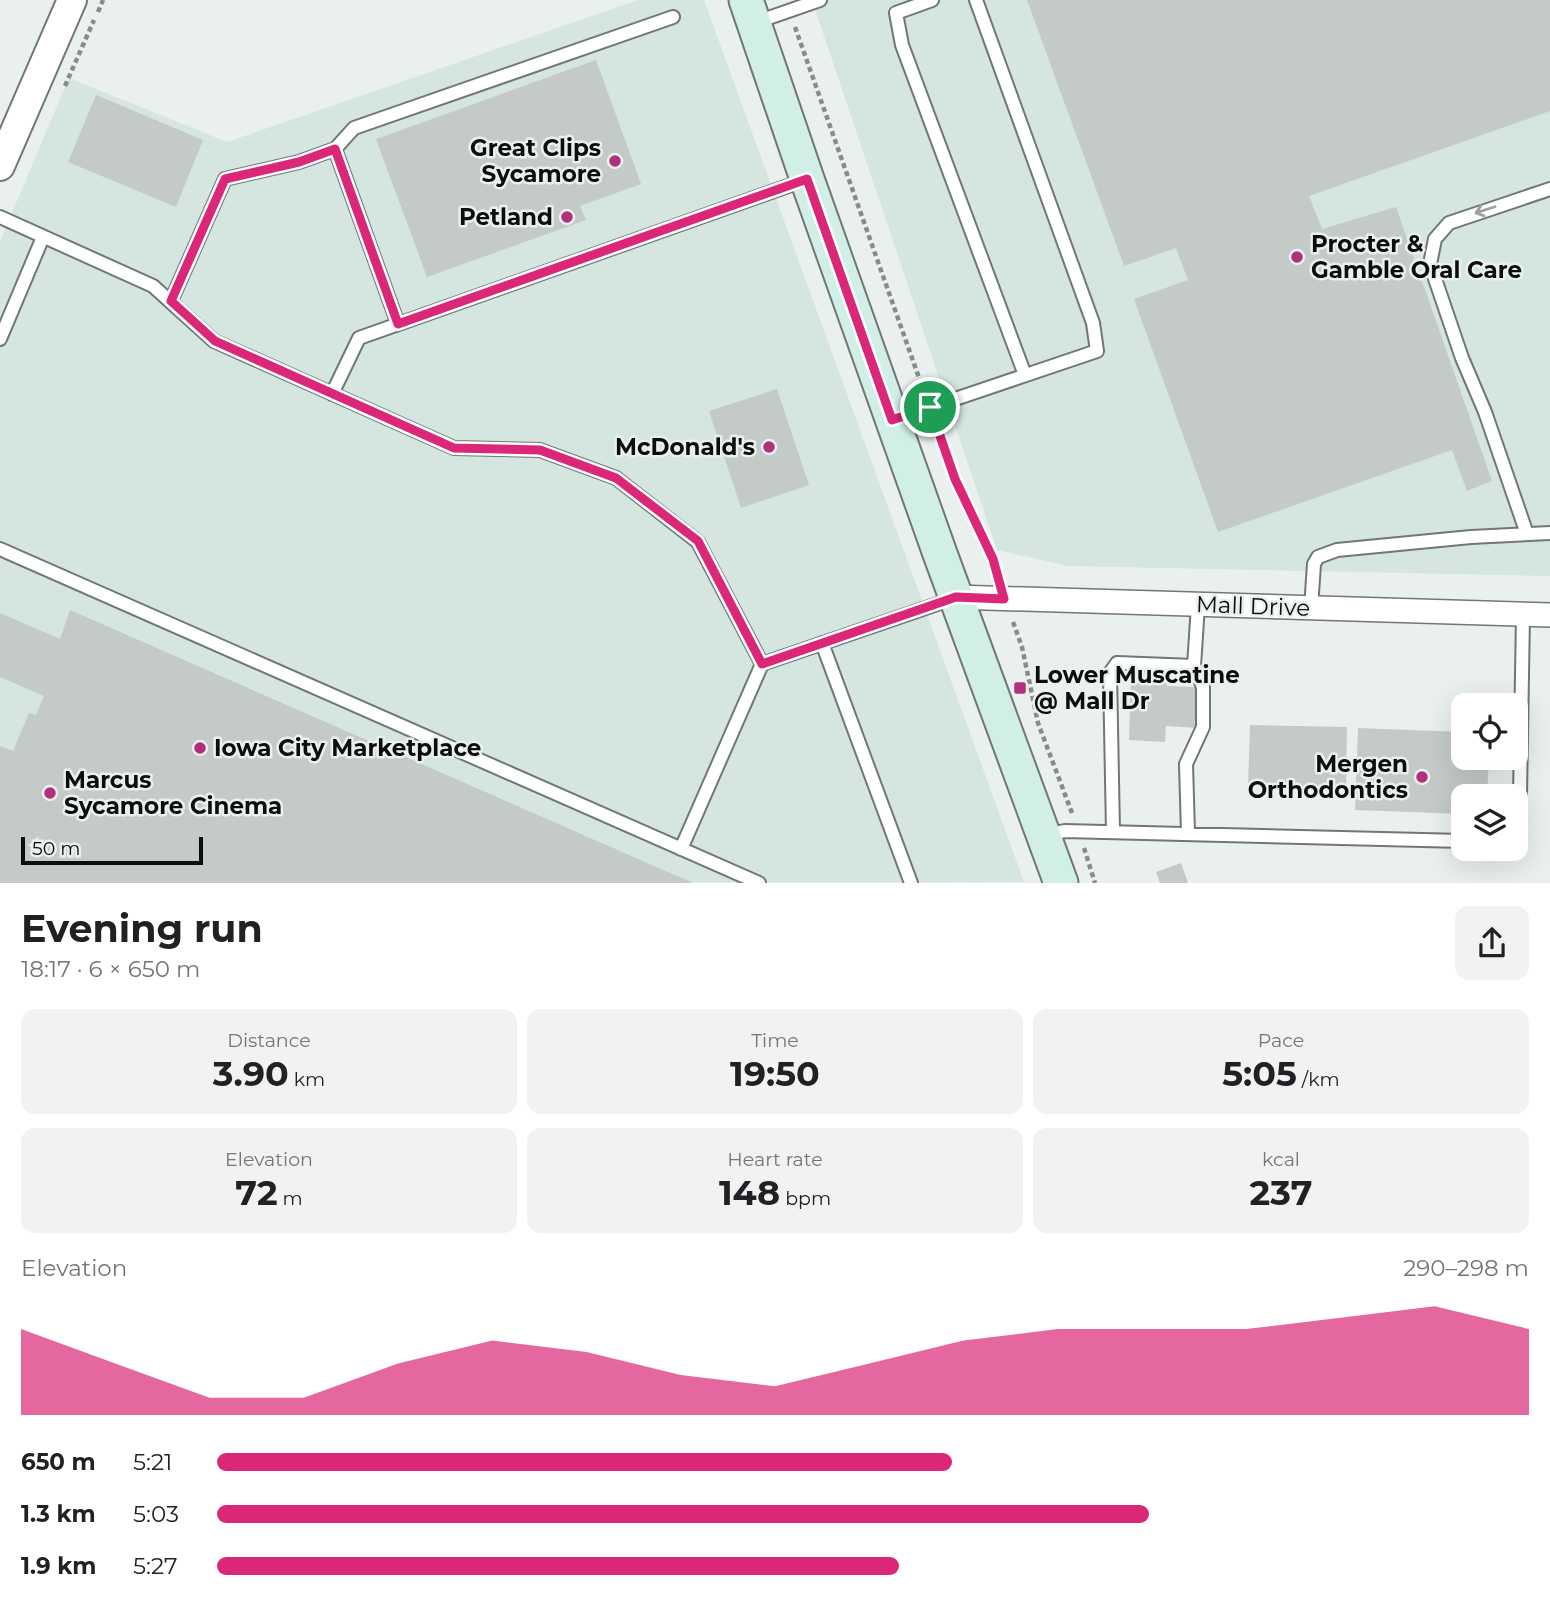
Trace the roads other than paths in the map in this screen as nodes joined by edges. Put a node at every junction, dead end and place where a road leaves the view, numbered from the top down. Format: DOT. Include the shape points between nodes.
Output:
graph roads {
  1 [pos="72,0"];
  2 [pos="820,0"];
  3 [pos="932,0"];
  4 [pos="976,0"];
  5 [pos="750,12"];
  6 [pos="673,17"];
  7 [pos="335,149"];
  8 [pos="0,166"];
  9 [pos="807,179"];
  10 [pos="1550,189"];
  11 [pos="0,218"];
  12 [pos="43,237"];
  13 [pos="171,301"];
  14 [pos="398,324"];
  15 [pos="0,339"];
  16 [pos="1025,375"];
  17 [pos="332,394"];
  18 [pos="892,420"];
  19 [pos="1550,533"];
  20 [pos="1527,534"];
  21 [pos="0,549"];
  22 [pos="956,597"];
  23 [pos="1198,605"];
  24 [pos="1311,608"];
  25 [pos="1523,615"];
  26 [pos="1550,615"];
  27 [pos="822,643"];
  28 [pos="762,664"];
  29 [pos="1194,665"];
  30 [pos="1520,784"];
  31 [pos="1113,832"];
  32 [pos="1188,833"];
  33 [pos="1044,835"];
  34 [pos="1451,841"];
  35 [pos="681,849"];
  36 [pos="758,883"];
  37 [pos="911,883"];
  38 [pos="1061,883"];
  1 -- 8 [label="street"];
  2 -- 5 [label="lane"];
  3 -- 16 [label="lane" via="896,13 902,45"];
  4 -- 16 [label="lane" via="1093,323 1097,351"];
  5 -- 9 [label="main road"];
  6 -- 7 [label="lane" via="354,128"];
  7 -- 13 [label="lane" via="225,179"];
  7 -- 14 [label="lane"];
  9 -- 14 [label="lane"];
  9 -- 18 [label="main road"];
  10 -- 20 [label="lane, one-way" via="1455,219 1435,239 1430,264"];
  11 -- 12 [label="lane"];
  12 -- 13 [label="lane" via="153,286"];
  12 -- 15 [label="lane"];
  13 -- 17 [label="lane" via="215,341"];
  14 -- 17 [label="lane" via="359,338"];
  16 -- 18 [label="lane"];
  17 -- 28 [label="lane" via="454,448 540,450 616,478 698,541"];
  18 -- 22 [label="main road"];
  19 -- 20 [label="lane"];
  20 -- 24 [label="lane" via="1337,550 1318,556"];
  21 -- 35 [label="lane"];
  22 -- 23 [label="street, Mall Drive"];
  22 -- 27 [label="lane"];
  22 -- 33 [label="main road"];
  23 -- 24 [label="street, Mall Drive"];
  23 -- 29 [label="lane"];
  24 -- 25 [label="street, Mall Drive"];
  25 -- 26 [label="street, Mall Drive"];
  25 -- 30 [label="lane"];
  27 -- 28 [label="lane"];
  27 -- 37 [label="lane"];
  28 -- 35 [label="lane"];
  29 -- 31 [label="lane" via="1117,663 1110,673"];
  29 -- 32 [label="lane" via="1203,687 1203,727 1186,764"];
  31 -- 32 [label="lane"];
  31 -- 33 [label="lane"];
  32 -- 34 [label="lane"];
  33 -- 38 [label="main road"];
  35 -- 36 [label="lane"];
}
